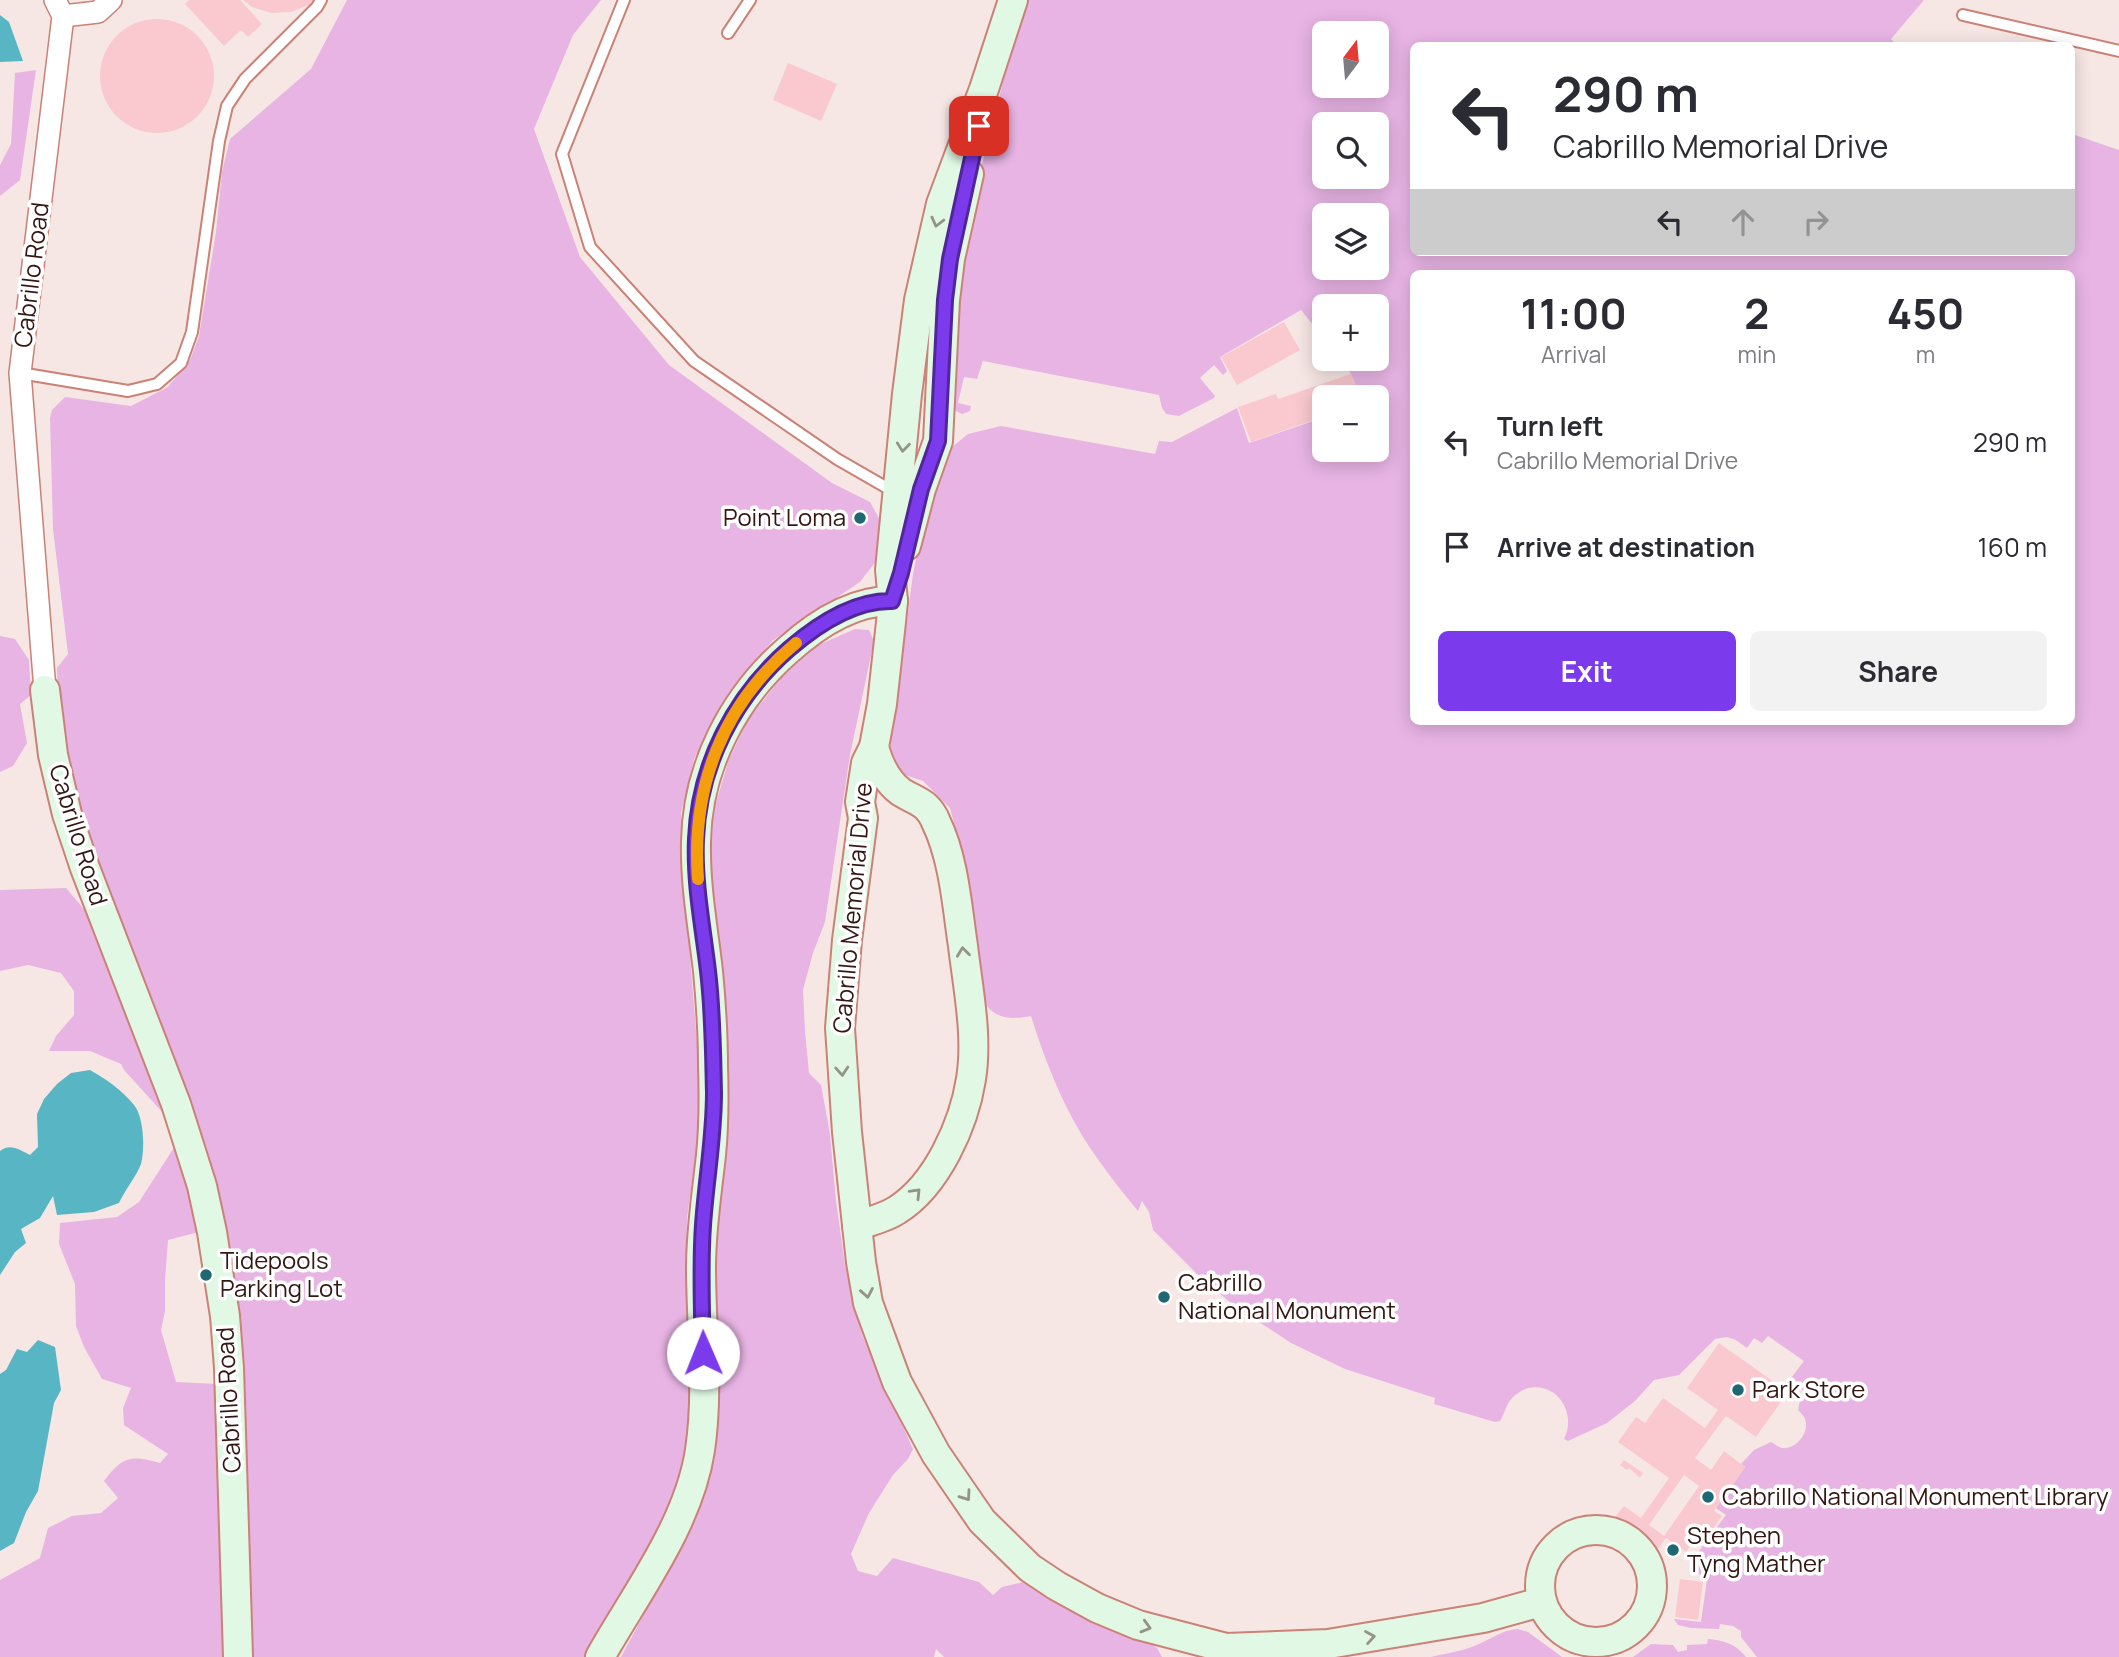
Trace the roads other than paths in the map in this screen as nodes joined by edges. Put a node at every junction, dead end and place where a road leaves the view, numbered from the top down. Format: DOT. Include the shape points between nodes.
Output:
graph roads {
  1 [pos="111,0"];
  2 [pos="321,0"];
  3 [pos="624,0"];
  4 [pos="750,0"];
  5 [pos="1013,0"];
  6 [pos="59,8"];
  7 [pos="1963,15"];
  8 [pos="728,33"];
  9 [pos="2119,51"];
  10 [pos="984,89"];
  11 [pos="20,373"];
  12 [pos="897,493"];
  13 [pos="892,601"];
  14 [pos="45,690"];
  15 [pos="874,747"];
  16 [pos="912,797"];
  17 [pos="863,818"];
  18 [pos="857,1226"];
  19 [pos="1541,1602"];
  20 [pos="238,1657"];
  21 [pos="600,1657"];
  1 -- 6 [label="street" via="98,12"];
  2 -- 11 [label="lane" via="245,79 227,106 192,332 181,363 157,384 128,391"];
  3 -- 12 [label="lane" via="562,154 590,247 694,361 837,459"];
  4 -- 8 [label="lane"];
  5 -- 10 [label="street, Cabrillo Memorial Drive"];
  6 -- 11 [label="street, Cabrillo Road"];
  7 -- 9 [label="lane"];
  10 -- 12 [label="street, Cabrillo Memorial Drive, one-way" via="945,191 928,255 913,342"];
  10 -- 13 [label="street, Cabrillo Memorial Drive" via="950,259 938,441"];
  11 -- 14 [label="street, Cabrillo Road"];
  12 -- 13 [label="street, Cabrillo Memorial Drive"];
  13 -- 15 [label="street, Cabrillo Memorial Drive"];
  13 -- 21 [label="street" via="875,600 846,611 777,660 735,713 706,777 696,862 711,1007 714,1103 701,1250 702,1438 683,1508"];
  14 -- 20 [label="street, Cabrillo Road" via="66,814 190,1145 212,1232 229,1368"];
  15 -- 16 [label="street, Cabrillo Memorial Drive" via="887,777"];
  15 -- 17 [label="street, Cabrillo Memorial Drive" via="866,763 860,802"];
  16 -- 17 [label="street" via="878,804"];
  18 -- 16 [label="street, Cabrillo Memorial Drive, one-way" via="897,1210 924,1184 955,1134 972,1078 971,1020 950,870 936,820 928,807"];
  17 -- 18 [label="street, Cabrillo Memorial Drive, one-way" via="840,1028"];
  18 -- 19 [label="street, one-way" via="868,1303 897,1382 936,1454 982,1521 1030,1568 1097,1608 1194,1644 1226,1648 1328,1644 1483,1618"];
  19 -- 19 [label="street" via="1555,1626 1580,1641 1609,1642 1634,1629 1650,1606 1653,1578 1641,1551 1619,1534 1590,1530 1564,1539 1542,1567"];
}
